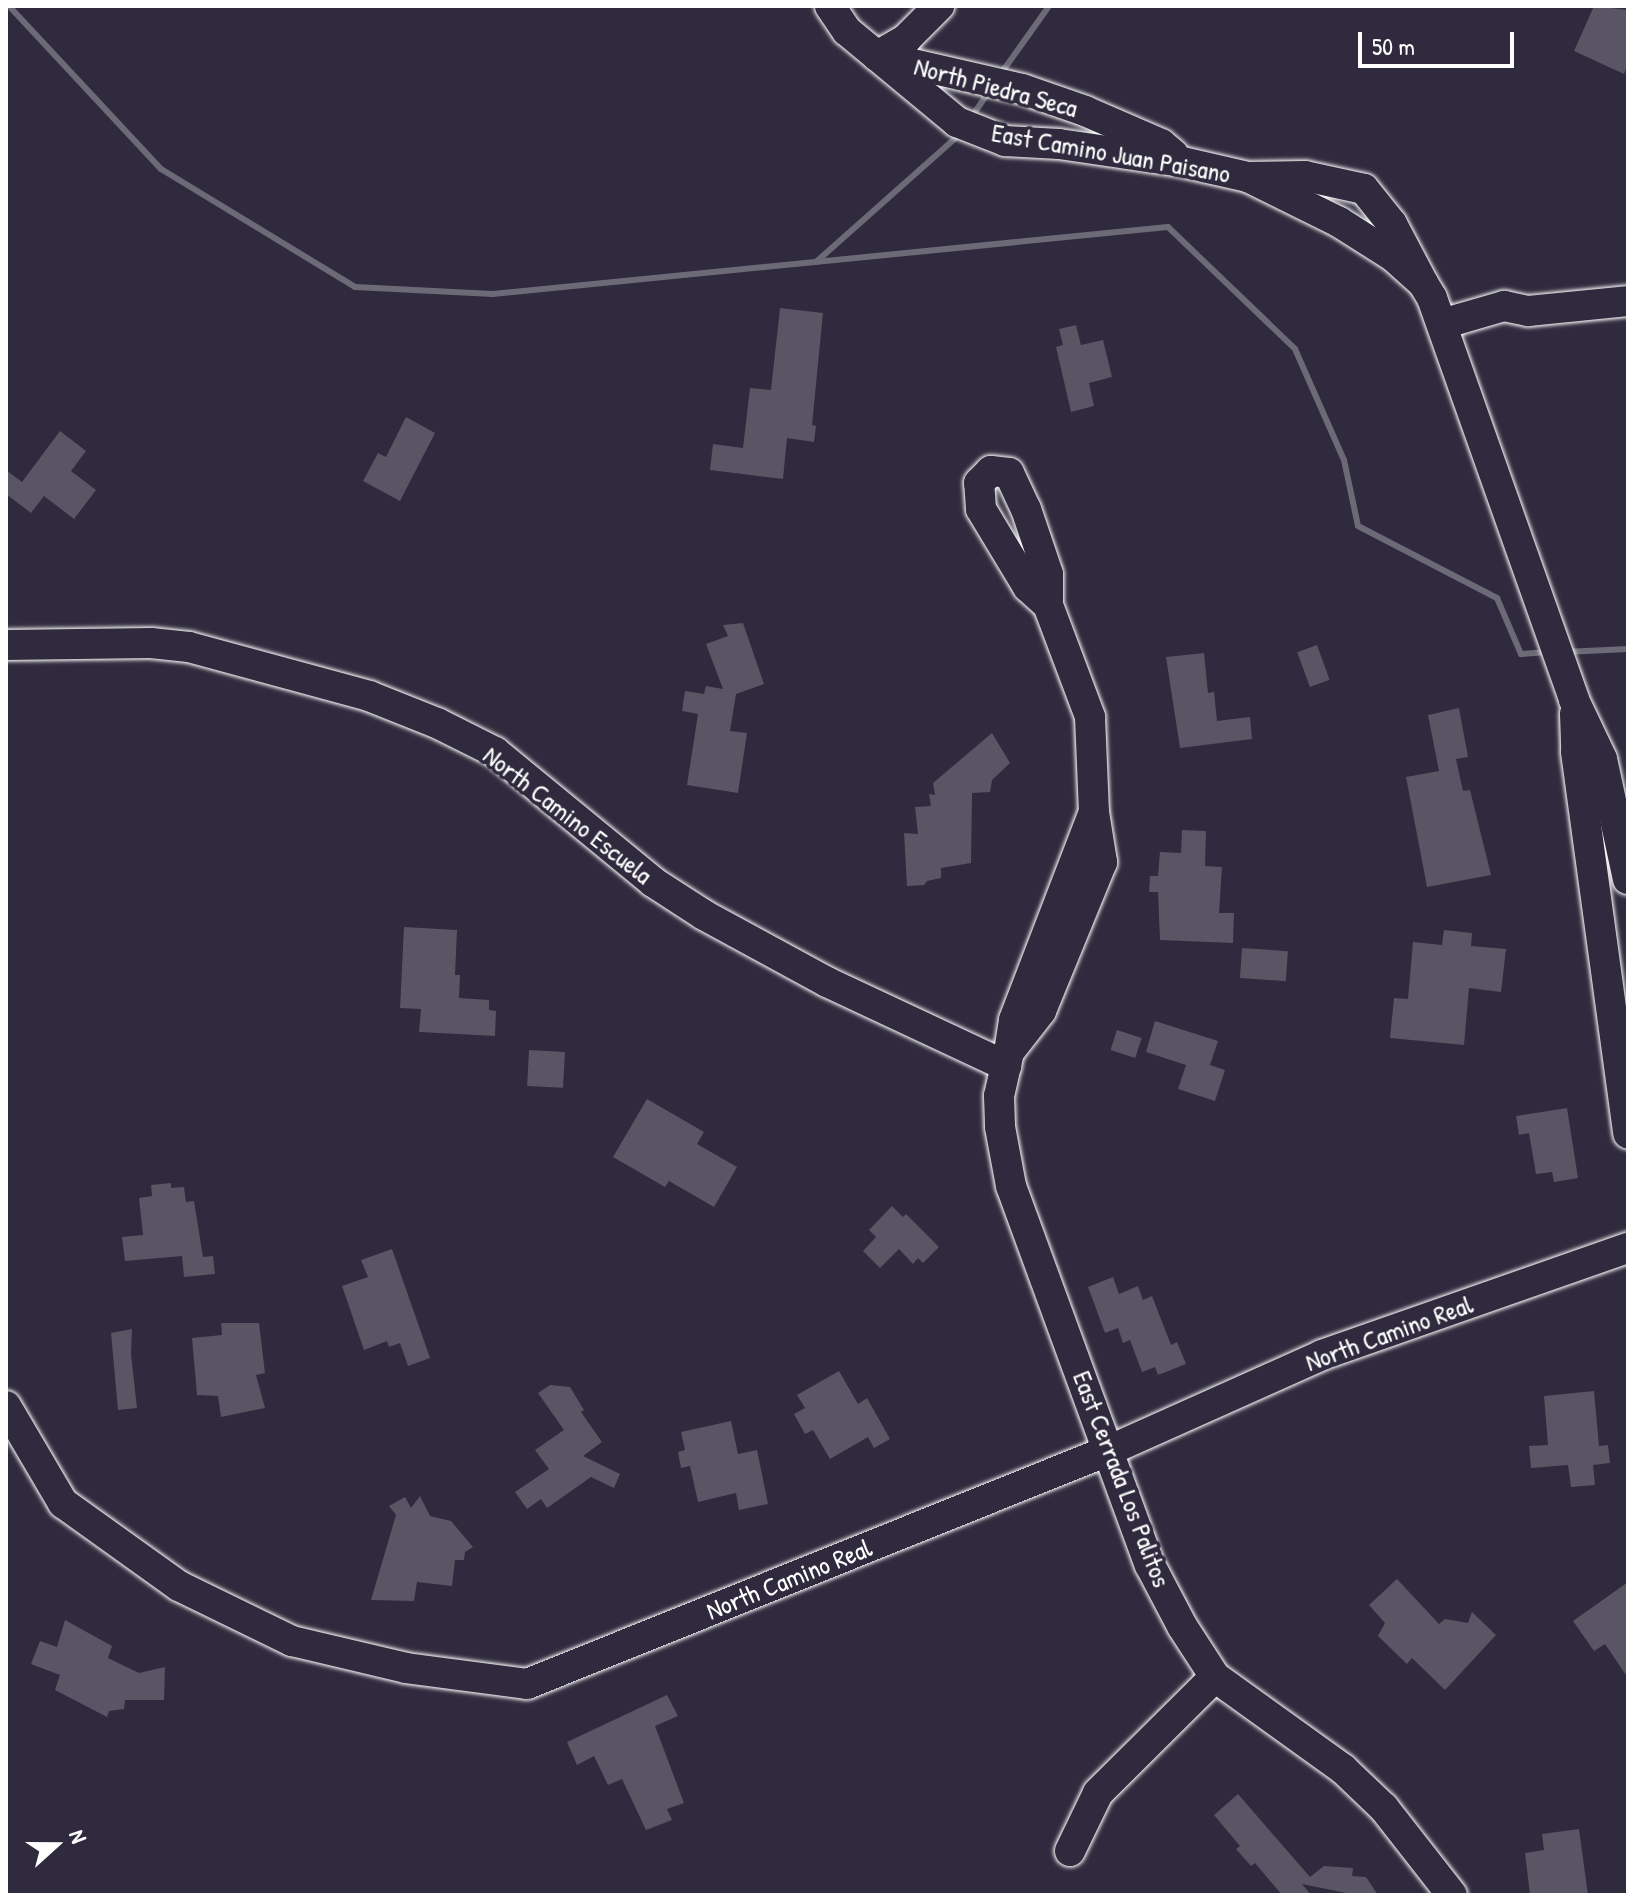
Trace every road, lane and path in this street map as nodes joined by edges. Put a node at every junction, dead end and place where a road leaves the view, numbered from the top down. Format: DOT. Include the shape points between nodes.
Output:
graph roads {
  1 [pos="830,6"];
  2 [pos="939,6"];
  3 [pos="877,56"];
  4 [pos="1182,162"];
  5 [pos="1248,177"];
  6 [pos="1423,283"];
  7 [pos="1628,301"];
  8 [pos="1442,324"];
  9 [pos="1048,605"];
  10 [pos="6,645"];
  11 [pos="1574,700"];
  12 [pos="1628,879"];
  13 [pos="1008,1059"];
  14 [pos="1628,1133"];
  15 [pos="1628,1248"];
  16 [pos="6,1406"];
  17 [pos="1110,1450"];
  18 [pos="1215,1677"];
  19 [pos="1070,1851"];
  20 [pos="1452,1895"];
  1 -- 3 [label="street, East Camino Juan Paisano" via="847,31"];
  2 -- 3 [label="street, North Piedra Seca" via="906,39"];
  3 -- 4 [label="street, North Piedra Seca" via="1073,106 1161,144"];
  3 -- 4 [label="street, East Camino Juan Paisano" via="957,122 1005,141"];
  4 -- 5 [label="street, East Camino Juan Paisano"];
  5 -- 6 [label="street, East Camino Juan Paisano" via="1339,222"];
  5 -- 6 [label="street, East Camino Juan Paisano" via="1305,176 1364,189 1392,224"];
  6 -- 8 [label="street, East Camino Juan Paisano"];
  7 -- 8 [label="street" via="1528,311 1504,306"];
  8 -- 11 [label="street, East Camino Juan Paisano"];
  9 -- 13 [label="street, East Cerrada Los Palitos" via="1090,717 1094,812 1014,1020"];
  10 -- 13 [label="street, North Camino Escuela" via="189,647 369,696 437,723 495,752 653,882 704,915 815,977"];
  11 -- 12 [label="street, East Camino Juan Paisano" via="1602,759"];
  11 -- 14 [label="street, East Camino Juan Paisano" via="1576,752"];
  13 -- 17 [label="street, East Cerrada Los Palitos" via="999,1096 1011,1186"];
  15 -- 17 [label="street, North Camino Real" via="1322,1355"];
  16 -- 17 [label="street, North Camino Real" via="63,1503 179,1586 292,1641 406,1668 527,1684"];
  17 -- 18 [label="street, East Cerrada Los Palitos" via="1150,1565"];
  18 -- 19 [label="street" via="1098,1793"];
  18 -- 20 [label="street, East Cerrada Los Palitos" via="1343,1769 1393,1818"];
}
